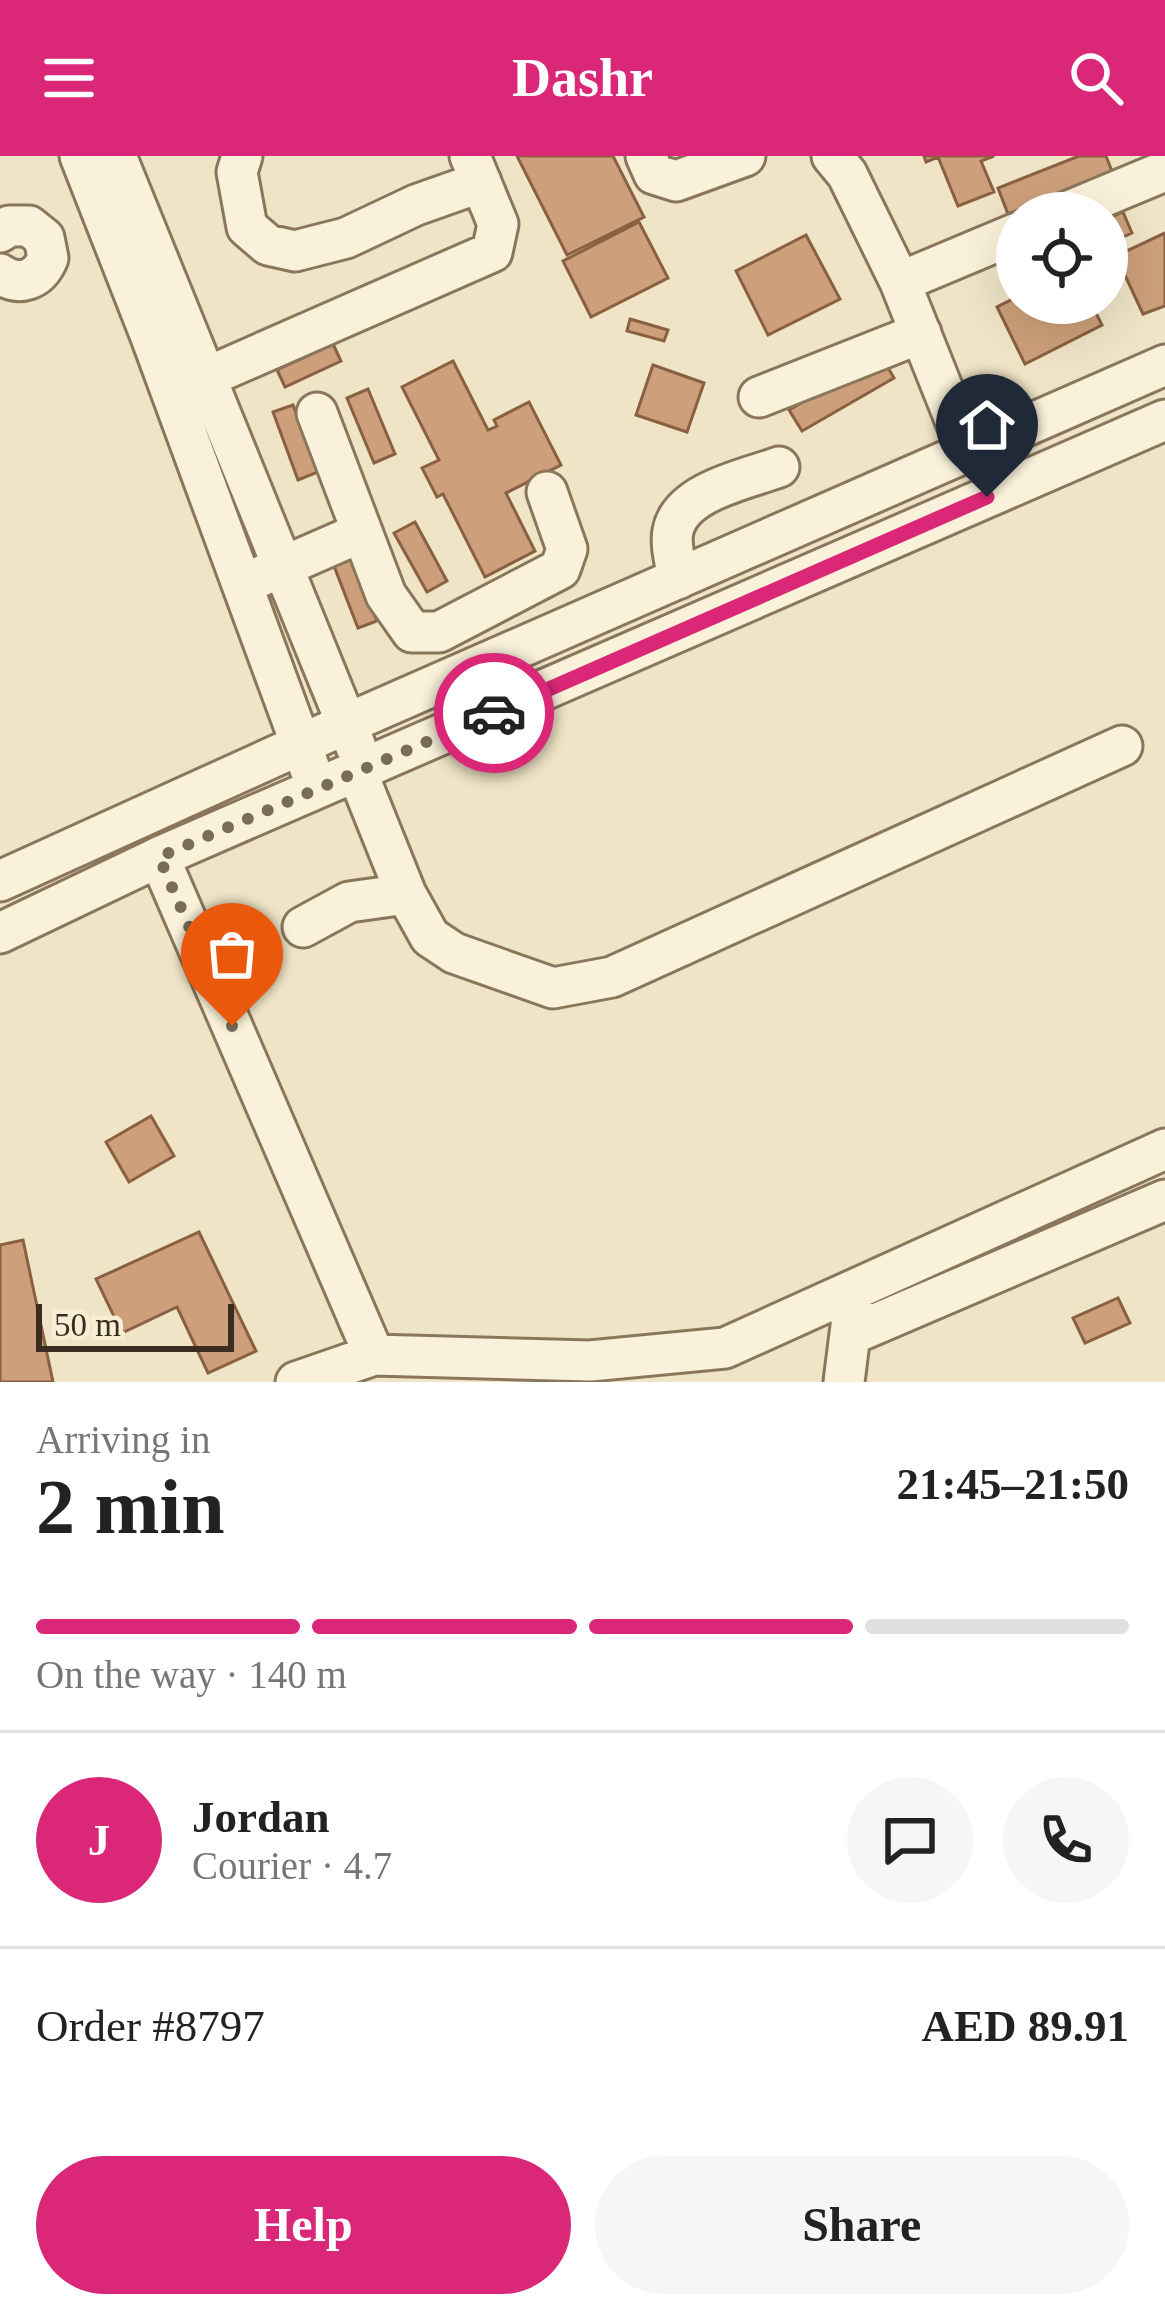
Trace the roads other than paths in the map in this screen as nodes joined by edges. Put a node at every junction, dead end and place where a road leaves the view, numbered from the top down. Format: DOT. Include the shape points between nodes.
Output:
graph roads {
  1 [pos="80,156"];
  2 [pos="116,156"];
  3 [pos="242,156"];
  4 [pos="646,156"];
  5 [pos="745,156"];
  6 [pos="832,156"];
  7 [pos="475,169"];
  8 [pos="1148,169"];
  9 [pos="1104,192"];
  10 [pos="125,223"];
  11 [pos="996,242"];
  12 [pos="28,243"];
  13 [pos="0,274"];
  14 [pos="901,282"];
  15 [pos="921,333"];
  16 [pos="1165,365"];
  17 [pos="189,386"];
  18 [pos="759,397"];
  19 [pos="316,413"];
  20 [pos="1165,420"];
  21 [pos="968,452"];
  22 [pos="779,467"];
  23 [pos="548,492"];
  24 [pos="362,532"];
  25 [pos="281,569"];
  26 [pos="678,579"];
  27 [pos="242,584"];
  28 [pos="346,724"];
  29 [pos="301,744"];
  30 [pos="1121,746"];
  31 [pos="362,770"];
  32 [pos="319,790"];
  33 [pos="159,857"];
  34 [pos="0,881"];
  35 [pos="406,894"];
  36 [pos="303,927"];
  37 [pos="0,933"];
  38 [pos="1165,1149"];
  39 [pos="1165,1200"];
  40 [pos="856,1287"];
  41 [pos="850,1335"];
  42 [pos="374,1355"];
  43 [pos="296,1382"];
  44 [pos="844,1382"];
  1 -- 10 [label="street"];
  2 -- 10 [label="street"];
  3 -- 7 [label="street" via="237,172 247,227 268,245 295,251 346,238"];
  4 -- 5 [label="street" via="654,174 676,181"];
  6 -- 14 [label="street"];
  7 -- 17 [label="street" via="498,224 492,252"];
  8 -- 9 [label="street"];
  10 -- 12 [label="street"];
  10 -- 17 [label="street"];
  11 -- 14 [label="street"];
  12 -- 13 [label="street" via="38,275 20,281"];
  14 -- 15 [label="street"];
  15 -- 18 [label="street"];
  15 -- 21 [label="street"];
  16 -- 21 [label="street"];
  17 -- 25 [label="street"];
  17 -- 27 [label="street"];
  19 -- 24 [label="street"];
  20 -- 31 [label="street"];
  21 -- 26 [label="street"];
  22 -- 26 [label="street" via="692,502 672,533"];
  23 -- 24 [label="street" via="567,549 560,569 440,632 412,632 386,595"];
  24 -- 25 [label="street"];
  25 -- 27 [label="street"];
  25 -- 28 [label="street"];
  26 -- 28 [label="street"];
  27 -- 29 [label="street"];
  28 -- 29 [label="street"];
  28 -- 31 [label="street"];
  29 -- 32 [label="street"];
  29 -- 34 [label="street"];
  30 -- 35 [label="street" via="611,977 553,988 454,953 430,937"];
  31 -- 32 [label="street"];
  31 -- 35 [label="street"];
  32 -- 33 [label="street"];
  33 -- 37 [label="street"];
  33 -- 42 [label="street"];
  35 -- 36 [label="street" via="349,902"];
  38 -- 40 [label="street"];
  39 -- 41 [label="street"];
  40 -- 41 [label="street"];
  40 -- 42 [label="street" via="725,1348 590,1360"];
  41 -- 44 [label="street"];
  42 -- 43 [label="street"];
}
